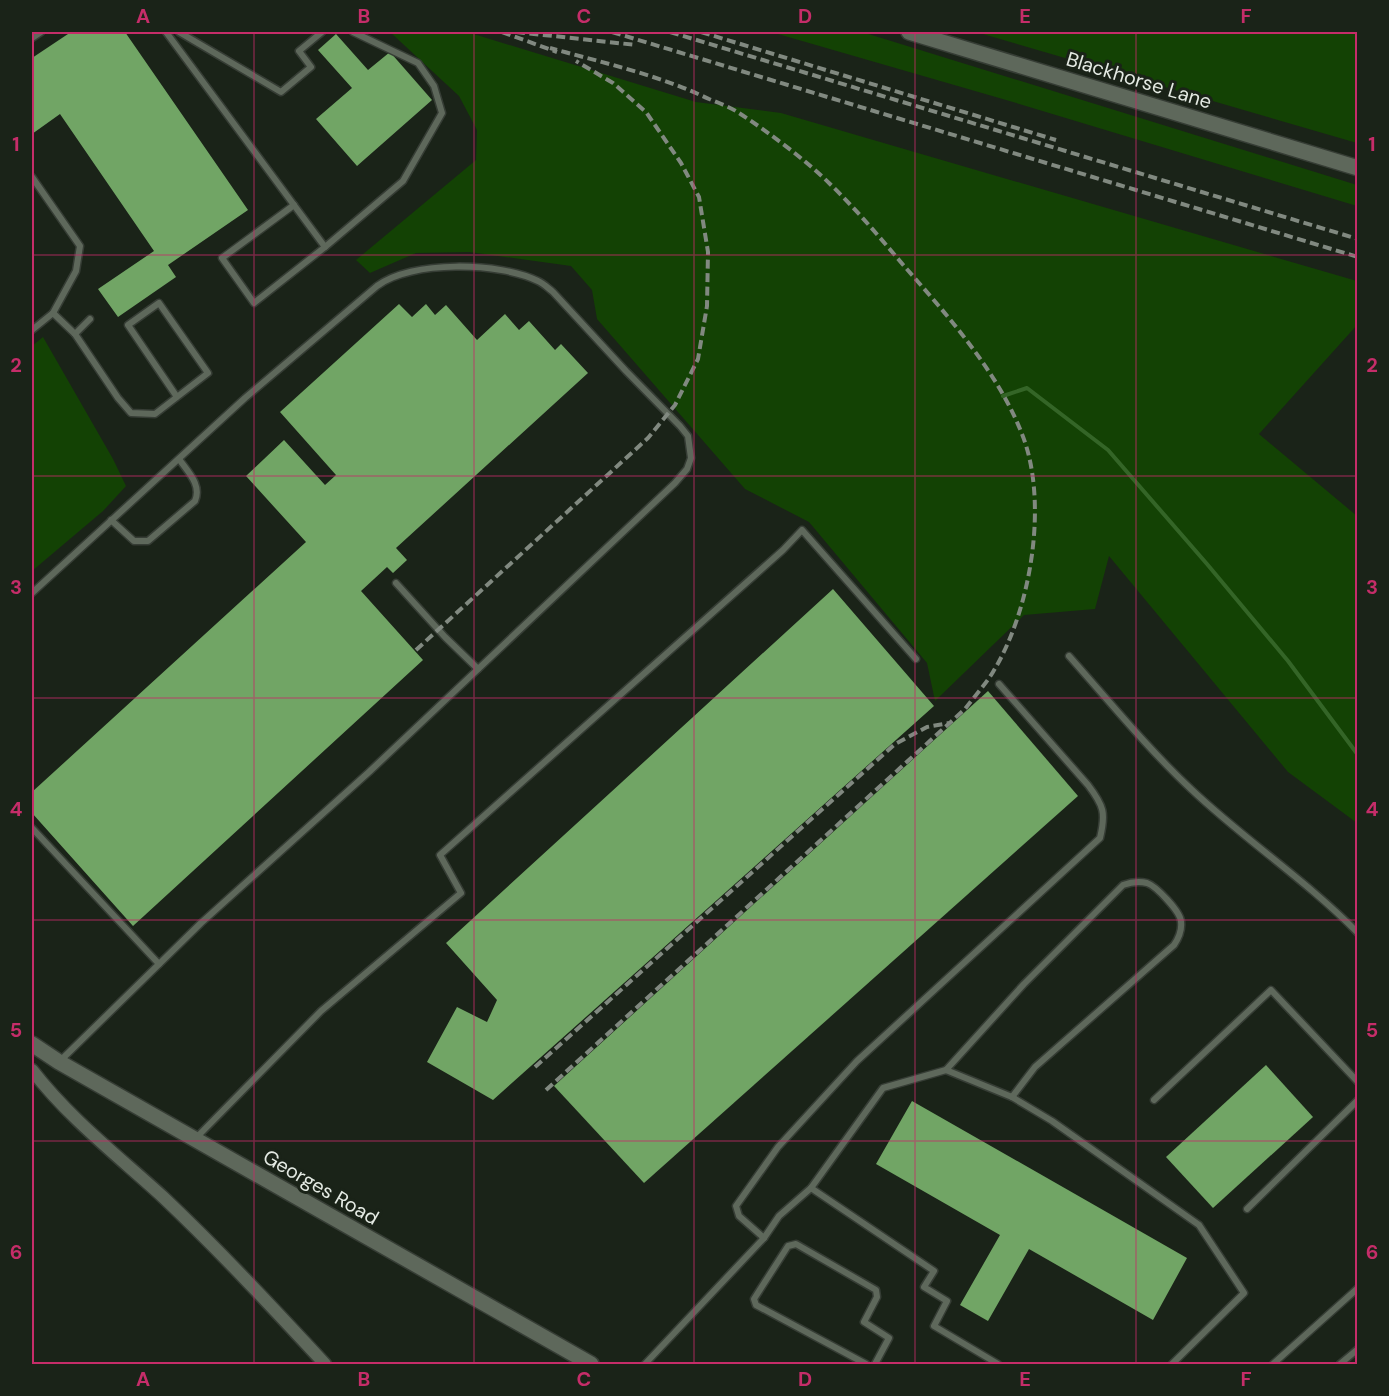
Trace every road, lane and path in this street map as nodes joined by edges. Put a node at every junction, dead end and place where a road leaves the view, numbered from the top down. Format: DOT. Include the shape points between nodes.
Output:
graph roads {
  1 [pos="40,32"];
  2 [pos="166,32"];
  3 [pos="179,32"];
  4 [pos="322,32"];
  5 [pos="353,32"];
  6 [pos="909,32"];
  7 [pos="32,39"];
  8 [pos="1358,168"];
  9 [pos="32,177"];
  10 [pos="294,205"];
  11 [pos="325,247"];
  12 [pos="53,312"];
  13 [pos="90,319"];
  14 [pos="32,330"];
  15 [pos="75,334"];
  16 [pos="177,397"];
  17 [pos="179,459"];
  18 [pos="111,520"];
  19 [pos="396,583"];
  20 [pos="32,593"];
  21 [pos="1069,656"];
  22 [pos="916,659"];
  23 [pos="478,669"];
  24 [pos="999,684"];
  25 [pos="32,828"];
  26 [pos="1358,933"];
  27 [pos="159,964"];
  28 [pos="32,1044"];
  29 [pos="58,1062"];
  30 [pos="32,1070"];
  31 [pos="946,1070"];
  32 [pos="1358,1082"];
  33 [pos="1012,1097"];
  34 [pos="1154,1100"];
  35 [pos="1358,1100"];
  36 [pos="195,1139"];
  37 [pos="811,1188"];
  38 [pos="1247,1209"];
  39 [pos="764,1238"];
  40 [pos="1358,1288"];
  41 [pos="1358,1349"];
  42 [pos="325,1365"];
  43 [pos="591,1365"];
  44 [pos="645,1365"];
  45 [pos="866,1365"];
  46 [pos="875,1365"];
  47 [pos="998,1365"];
  48 [pos="1172,1365"];
  49 [pos="1273,1365"];
  50 [pos="1340,1365"];
  1 -- 7 [label="lane"];
  2 -- 10 [label="lane"];
  3 -- 4 [label="lane" via="281,92 311,67 299,51"];
  5 -- 11 [label="lane" via="418,63 434,86 442,113 402,181"];
  6 -- 8 [label="street, Blackhorse Lane"];
  9 -- 12 [label="lane" via="80,246 76,271"];
  10 -- 11 [label="lane"];
  10 -- 11 [label="lane" via="222,258 254,303"];
  12 -- 14 [label="lane"];
  12 -- 15 [label="lane"];
  13 -- 15 [label="lane"];
  15 -- 16 [label="lane" via="131,413 155,414"];
  16 -- 16 [label="lane" via="208,373 159,303 128,325"];
  17 -- 18 [label="lane"];
  17 -- 18 [label="lane" via="196,484 195,501 148,541 134,541"];
  17 -- 23 [label="lane" via="388,278 428,268 471,267 540,281 680,426 688,436 692,458 675,483"];
  18 -- 20 [label="lane"];
  19 -- 23 [label="lane"];
  21 -- 26 [label="lane" via="1192,791"];
  22 -- 36 [label="lane" via="802,530 440,855 460,893 321,1011"];
  23 -- 27 [label="lane"];
  24 -- 39 [label="lane" via="1101,802 1104,822 1100,838 857,1060 778,1147 736,1206 739,1216"];
  25 -- 27 [label="lane"];
  27 -- 29 [label="lane"];
  28 -- 29 [label="street, Georges Road"];
  29 -- 36 [label="street, Georges Road"];
  30 -- 42 [label="street" via="52,1096 164,1198"];
  31 -- 33 [label="lane"];
  31 -- 33 [label="lane" via="1024,984 1123,885 1138,882 1154,886 1182,921 1174,945 1035,1067"];
  31 -- 37 [label="lane" via="884,1088"];
  32 -- 34 [label="lane" via="1271,990"];
  33 -- 48 [label="lane" via="1052,1120 1199,1225 1244,1293"];
  35 -- 38 [label="lane"];
  36 -- 43 [label="street, Georges Road"];
  37 -- 39 [label="lane" via="779,1216"];
  37 -- 47 [label="lane" via="934,1271 924,1287 947,1301 934,1326"];
  39 -- 44 [label="lane"];
  40 -- 49 [label="lane"];
  41 -- 50 [label="lane"];
  45 -- 46 [label="lane" via="756,1305 754,1299 788,1246 796,1244 876,1290 877,1297 864,1322 889,1338"];
}
